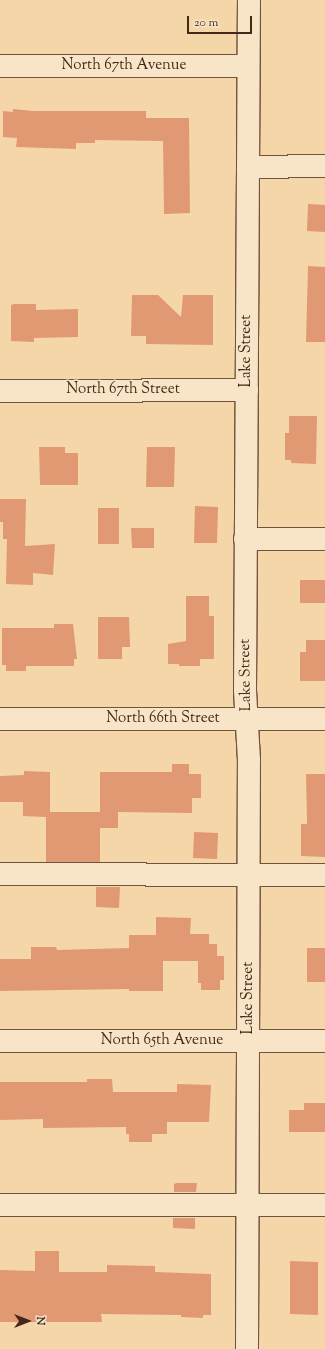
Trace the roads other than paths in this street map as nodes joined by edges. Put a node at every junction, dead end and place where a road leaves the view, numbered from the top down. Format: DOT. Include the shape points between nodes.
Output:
graph roads {
  1 [pos="249,0"];
  2 [pos="0,66"];
  3 [pos="248,66"];
  4 [pos="325,166"];
  5 [pos="248,167"];
  6 [pos="247,390"];
  7 [pos="0,391"];
  8 [pos="245,539"];
  9 [pos="325,539"];
  10 [pos="0,719"];
  11 [pos="246,719"];
  12 [pos="325,719"];
  13 [pos="0,874"];
  14 [pos="325,875"];
  15 [pos="249,876"];
  16 [pos="0,1041"];
  17 [pos="249,1041"];
  18 [pos="325,1041"];
  19 [pos="0,1205"];
  20 [pos="248,1205"];
  21 [pos="325,1205"];
  22 [pos="247,1349"];
  1 -- 3 [label="street, Lake Street"];
  2 -- 3 [label="street, North 67th Avenue"];
  3 -- 5 [label="street, Lake Street"];
  4 -- 5 [label="street"];
  5 -- 6 [label="street, Lake Street"];
  6 -- 7 [label="street, North 67th Street"];
  6 -- 8 [label="street, Lake Street"];
  8 -- 9 [label="street"];
  8 -- 11 [label="street, Lake Street"];
  10 -- 11 [label="street, North 66th Street"];
  11 -- 12 [label="street, North 66th Street"];
  11 -- 15 [label="street, Lake Street" via="249,760"];
  13 -- 15 [label="street"];
  14 -- 15 [label="street"];
  15 -- 17 [label="street, Lake Street"];
  16 -- 17 [label="street, North 65th Avenue"];
  17 -- 18 [label="street, North 65th Avenue"];
  17 -- 20 [label="street, Lake Street"];
  19 -- 20 [label="street"];
  20 -- 21 [label="street"];
  20 -- 22 [label="street, Lake Street"];
}
